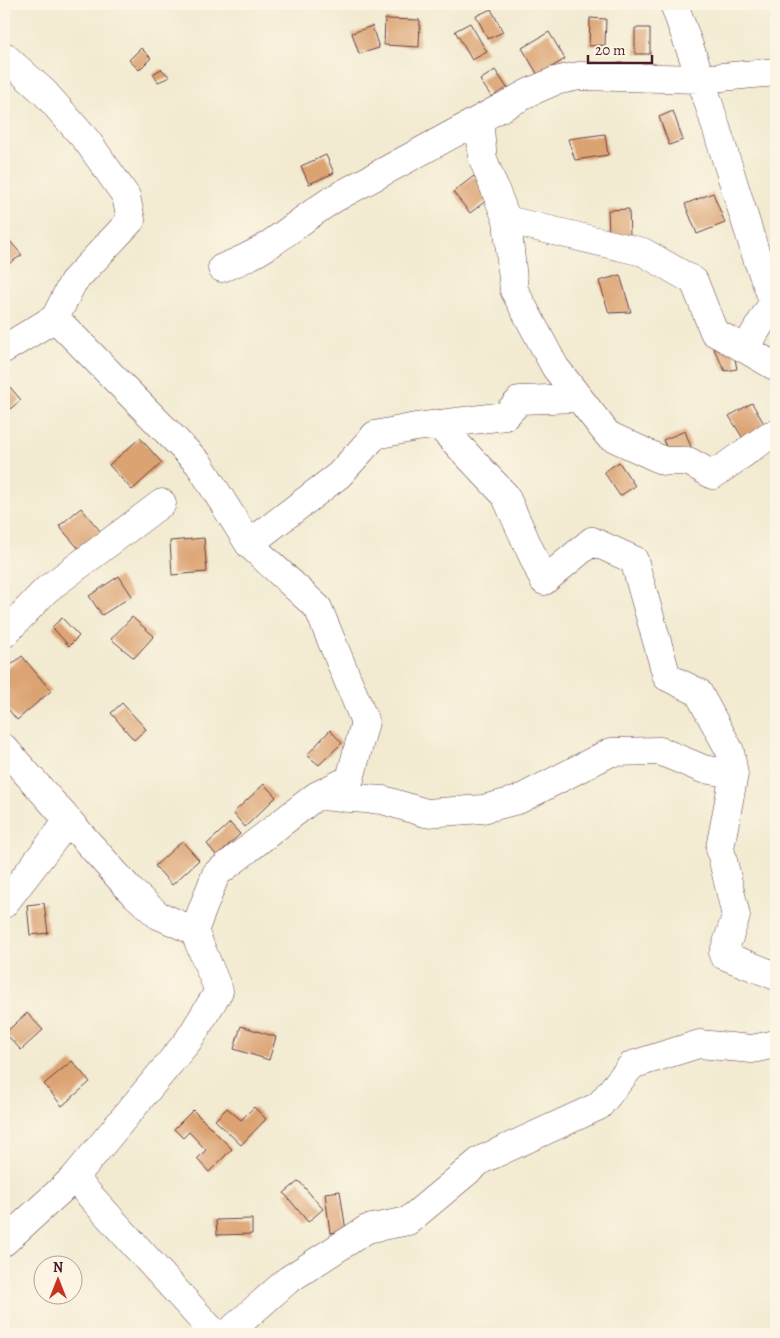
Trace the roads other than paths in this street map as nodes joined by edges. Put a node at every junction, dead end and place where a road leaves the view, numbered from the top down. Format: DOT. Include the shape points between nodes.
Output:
graph roads {
  1 [pos="674,4"];
  2 [pos="4,56"];
  3 [pos="776,72"];
  4 [pos="701,79"];
  5 [pos="479,120"];
  6 [pos="507,220"];
  7 [pos="767,263"];
  8 [pos="222,268"];
  9 [pos="775,304"];
  10 [pos="55,318"];
  11 [pos="4,349"];
  12 [pos="745,349"];
  13 [pos="776,367"];
  14 [pos="579,398"];
  15 [pos="438,424"];
  16 [pos="776,435"];
  17 [pos="162,503"];
  18 [pos="249,544"];
  19 [pos="4,634"];
  20 [pos="4,748"];
  21 [pos="734,774"];
  22 [pos="316,796"];
  23 [pos="68,821"];
  24 [pos="4,904"];
  25 [pos="194,931"];
  26 [pos="776,976"];
  27 [pos="775,1043"];
  28 [pos="74,1178"];
  29 [pos="4,1242"];
  30 [pos="214,1334"];
  31 [pos="227,1334"];
  1 -- 4 [label="street"];
  2 -- 10 [label="street" via="44,93 88,142 126,196 131,220 73,282"];
  3 -- 4 [label="street"];
  4 -- 5 [label="street" via="571,76 536,89"];
  4 -- 7 [label="street"];
  5 -- 6 [label="street" via="483,159"];
  5 -- 8 [label="street" via="337,197 266,246"];
  6 -- 12 [label="street" via="643,252 694,281 714,332"];
  6 -- 14 [label="street" via="514,290 555,366"];
  7 -- 9 [label="street"];
  9 -- 12 [label="street"];
  10 -- 11 [label="street"];
  10 -- 18 [label="street" via="199,464"];
  12 -- 13 [label="street"];
  14 -- 15 [label="street" via="520,400 505,416"];
  14 -- 16 [label="street" via="608,435 664,461 688,461 712,475 770,435"];
  15 -- 18 [label="street" via="375,435 340,475"];
  15 -- 21 [label="street" via="505,495 544,581 592,541 634,560 666,677 698,692 730,751"];
  17 -- 19 [label="street" via="46,590"];
  18 -- 22 [label="street" via="318,608 365,722 350,780"];
  20 -- 23 [label="street"];
  21 -- 22 [label="street" via="703,769 660,752 611,752 518,800 483,809 426,813 383,800"];
  21 -- 26 [label="street" via="720,848 736,916 723,955"];
  22 -- 25 [label="street" via="216,874"];
  23 -- 24 [label="street"];
  23 -- 25 [label="street" via="158,916"];
  25 -- 28 [label="street" via="219,991 188,1041"];
  27 -- 31 [label="street" via="752,1049 699,1044 632,1065 599,1106 481,1160 408,1221 367,1229 288,1280"];
  28 -- 29 [label="street"];
  28 -- 30 [label="street"];
}
